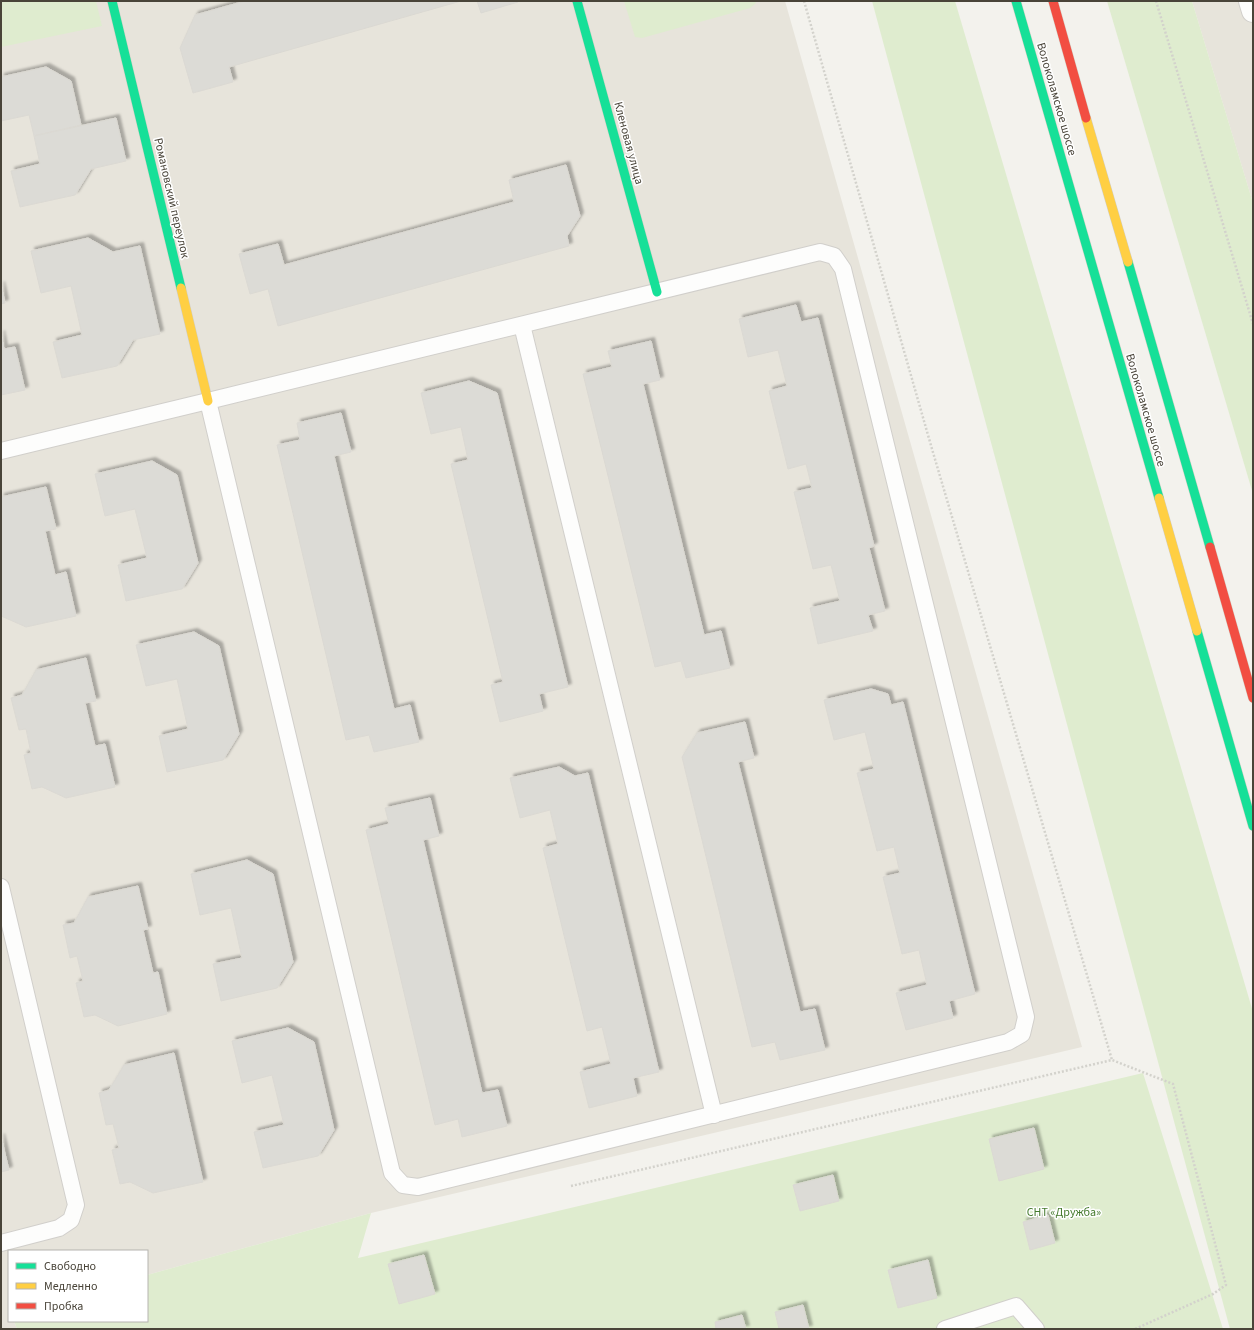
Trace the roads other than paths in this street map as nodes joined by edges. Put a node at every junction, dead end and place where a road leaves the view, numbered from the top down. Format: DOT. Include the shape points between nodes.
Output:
graph roads {
  1 [pos="112,1"];
  2 [pos="577,1"];
  3 [pos="1016,1"];
  4 [pos="1053,1"];
  5 [pos="1250,1"];
  6 [pos="1253,11"];
  7 [pos="657,292"];
  8 [pos="522,325"];
  9 [pos="208,401"];
  10 [pos="1,452"];
  11 [pos="1253,698"];
  12 [pos="1253,826"];
  13 [pos="1,887"];
  14 [pos="714,1115"];
  15 [pos="1,1243"];
  16 [pos="945,1329"];
  17 [pos="1036,1329"];
  1 -- 9 [label="main road, Романовский переулок"];
  2 -- 7 [label="main road, Кленовая улица"];
  3 -- 12 [label="main road, Волоколамское шоссе"];
  4 -- 11 [label="main road, Волоколамское шоссе"];
  5 -- 6 [label="street"];
  7 -- 8 [label="lane"];
  7 -- 14 [label="lane" via="820,252 834,256 843,269 1026,1017 1022,1034 1008,1042"];
  8 -- 9 [label="lane"];
  8 -- 14 [label="lane"];
  9 -- 10 [label="lane"];
  9 -- 14 [label="lane" via="392,1173 403,1186 418,1187"];
  13 -- 15 [label="lane" via="76,1205 71,1220 59,1228"];
  16 -- 17 [label="lane" via="1016,1306"];
}
